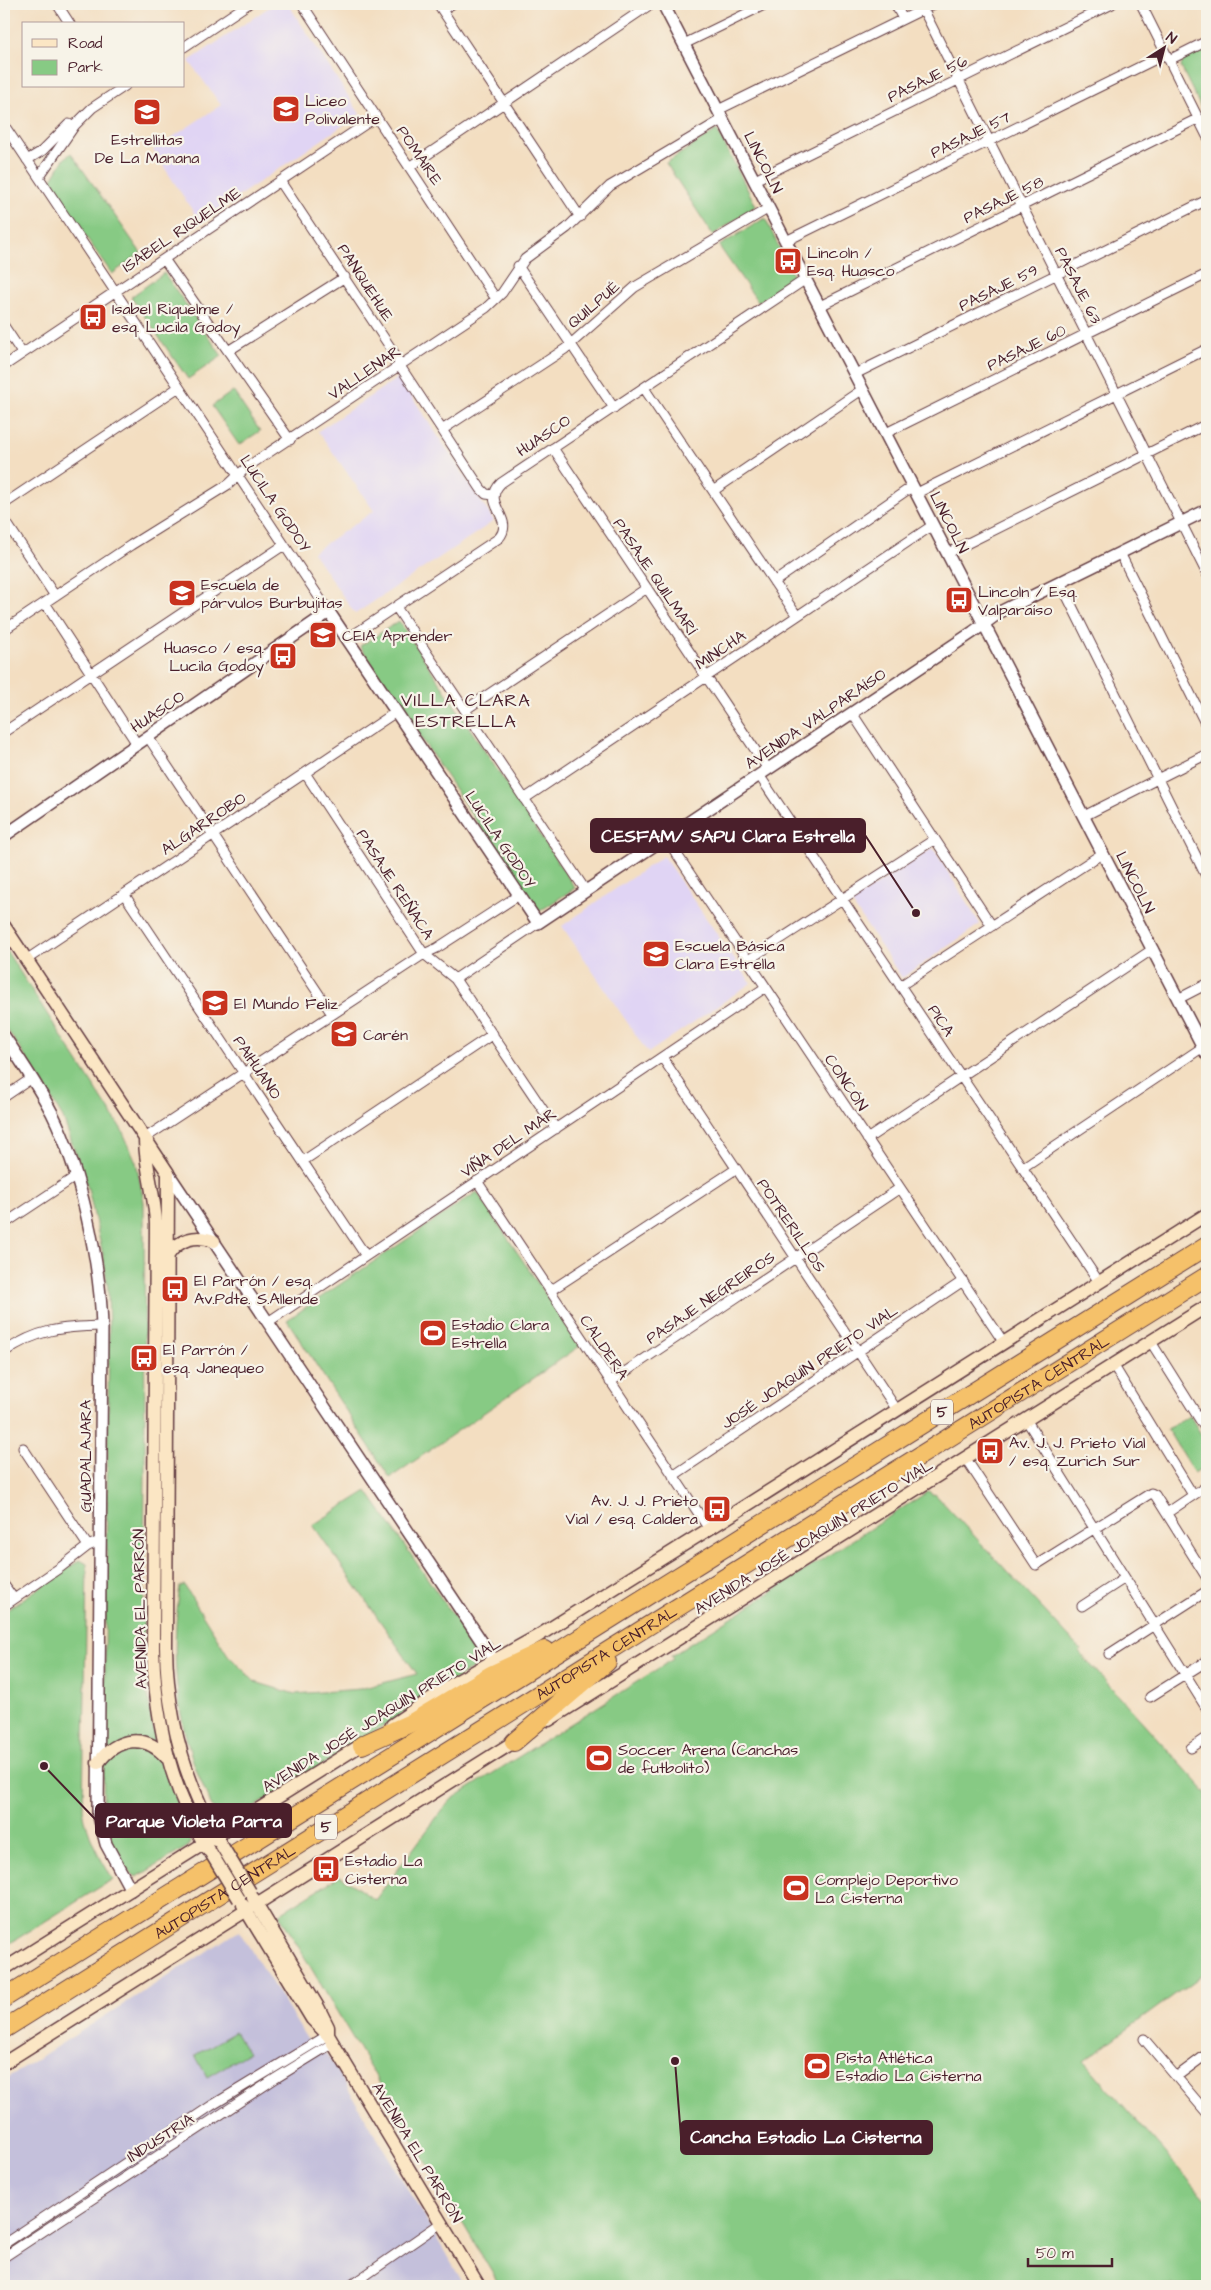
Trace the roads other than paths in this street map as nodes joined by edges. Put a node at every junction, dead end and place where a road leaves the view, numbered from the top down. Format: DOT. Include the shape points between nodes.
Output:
graph roads {
  1 [pos="57,4"];
  2 [pos="248,4"];
  3 [pos="302,4"];
  4 [pos="452,4"];
  5 [pos="651,4"];
  6 [pos="663,4"];
  7 [pos="766,4"];
  8 [pos="895,4"];
  9 [pos="934,4"];
  10 [pos="1112,4"];
  11 [pos="1141,4"];
  12 [pos="440,7"];
  13 [pos="923,9"];
  14 [pos="903,19"];
  15 [pos="69,22"];
  16 [pos="1207,41"];
  17 [pos="684,44"];
  18 [pos="185,46"];
  19 [pos="1168,57"];
  20 [pos="959,80"];
  21 [pos="114,89"];
  22 [pos="504,103"];
  23 [pos="92,108"];
  24 [pos="721,115"];
  25 [pos="376,117"];
  26 [pos="1198,118"];
  27 [pos="4,125"];
  28 [pos="1207,136"];
  29 [pos="990,141"];
  30 [pos="27,160"];
  31 [pos="409,166"];
  32 [pos="39,177"];
  33 [pos="755,180"];
  34 [pos="280,181"];
  35 [pos="1207,200"];
  36 [pos="1022,206"];
  37 [pos="769,208"];
  38 [pos="580,217"];
  39 [pos="786,242"];
  40 [pos="164,259"];
  41 [pos="518,266"];
  42 [pos="1057,274"];
  43 [pos="1207,274"];
  44 [pos="344,277"];
  45 [pos="806,279"];
  46 [pos="115,291"];
  47 [pos="496,299"];
  48 [pos="820,306"];
  49 [pos="4,326"];
  50 [pos="1086,334"];
  51 [pos="571,344"];
  52 [pos="1207,349"];
  53 [pos="228,351"];
  54 [pos="22,353"];
  55 [pos="4,366"];
  56 [pos="400,366"];
  57 [pos="855,374"];
  58 [pos="179,387"];
  59 [pos="644,388"];
  60 [pos="863,389"];
  61 [pos="1117,394"];
  62 [pos="614,408"];
  63 [pos="1207,424"];
  64 [pos="442,430"];
  65 [pos="886,433"];
  66 [pos="290,440"];
  67 [pos="553,448"];
  68 [pos="1147,454"];
  69 [pos="238,476"];
  70 [pos="915,490"];
  71 [pos="713,491"];
  72 [pos="494,495"];
  73 [pos="4,504"];
  74 [pos="1207,510"];
  75 [pos="4,520"];
  76 [pos="1181,523"];
  77 [pos="933,525"];
  78 [pos="284,545"];
  79 [pos="1120,552"];
  80 [pos="948,553"];
  81 [pos="1207,574"];
  82 [pos="774,582"];
  83 [pos="1060,582"];
  84 [pos="647,588"];
  85 [pos="55,596"];
  86 [pos="45,603"];
  87 [pos="396,607"];
  88 [pos="329,612"];
  89 [pos="797,616"];
  90 [pos="985,623"];
  91 [pos="4,630"];
  92 [pos="347,639"];
  93 [pos="91,674"];
  94 [pos="706,677"];
  95 [pos="464,710"];
  96 [pos="396,712"];
  97 [pos="852,713"];
  98 [pos="1207,727"];
  99 [pos="4,732"];
  100 [pos="148,737"];
  101 [pos="137,744"];
  102 [pos="1207,754"];
  103 [pos="764,772"];
  104 [pos="305,773"];
  105 [pos="1158,779"];
  106 [pos="524,799"];
  107 [pos="1084,816"];
  108 [pos="213,834"];
  109 [pos="4,836"];
  110 [pos="666,838"];
  111 [pos="935,839"];
  112 [pos="1103,853"];
  113 [pos="1207,878"];
  114 [pos="586,891"];
  115 [pos="124,894"];
  116 [pos="519,895"];
  117 [pos="842,899"];
  118 [pos="538,923"];
  119 [pos="4,926"];
  120 [pos="992,926"];
  121 [pos="1153,950"];
  122 [pos="424,954"];
  123 [pos="26,960"];
  124 [pos="748,960"];
  125 [pos="455,978"];
  126 [pos="1207,984"];
  127 [pos="900,986"];
  128 [pos="766,987"];
  129 [pos="1178,999"];
  130 [pos="332,1014"];
  131 [pos="493,1034"];
  132 [pos="4,1036"];
  133 [pos="1205,1051"];
  134 [pos="662,1057"];
  135 [pos="244,1073"];
  136 [pos="961,1076"];
  137 [pos="32,1078"];
  138 [pos="4,1097"];
  139 [pos="556,1129"];
  140 [pos="145,1138"];
  141 [pos="867,1139"];
  142 [pos="303,1162"];
  143 [pos="736,1168"];
  144 [pos="1022,1168"];
  145 [pos="168,1173"];
  146 [pos="75,1177"];
  147 [pos="477,1181"];
  148 [pos="900,1188"];
  149 [pos="1207,1214"];
  150 [pos="4,1224"];
  151 [pos="214,1241"];
  152 [pos="1207,1246"];
  153 [pos="168,1255"];
  154 [pos="366,1256"];
  155 [pos="796,1258"];
  156 [pos="1207,1276"];
  157 [pos="963,1281"];
  158 [pos="1099,1282"];
  159 [pos="550,1291"];
  160 [pos="1207,1306"];
  161 [pos="268,1322"];
  162 [pos="102,1326"];
  163 [pos="1151,1342"];
  164 [pos="1004,1343"];
  165 [pos="858,1351"];
  166 [pos="4,1352"];
  167 [pos="1114,1366"];
  168 [pos="610,1382"];
  169 [pos="897,1410"];
  170 [pos="1027,1421"];
  171 [pos="1207,1431"];
  172 [pos="22,1448"];
  173 [pos="966,1459"];
  174 [pos="673,1476"];
  175 [pos="1207,1486"];
  176 [pos="1192,1495"];
  177 [pos="1166,1513"];
  178 [pos="1094,1529"];
  179 [pos="708,1530"];
  180 [pos="100,1541"];
  181 [pos="88,1546"];
  182 [pos="1125,1578"];
  183 [pos="1207,1578"];
  184 [pos="4,1585"];
  185 [pos="1207,1591"];
  186 [pos="14,1599"];
  187 [pos="4,1606"];
  188 [pos="1082,1606"];
  189 [pos="649,1625"];
  190 [pos="1154,1625"];
  191 [pos="592,1631"];
  192 [pos="1109,1654"];
  193 [pos="494,1660"];
  194 [pos="1207,1661"];
  195 [pos="1186,1674"];
  196 [pos="1150,1697"];
  197 [pos="1207,1709"];
  198 [pos="1207,1738"];
  199 [pos="514,1742"];
  200 [pos="362,1745"];
  201 [pos="1191,1748"];
  202 [pos="168,1758"];
  203 [pos="98,1763"];
  204 [pos="219,1841"];
  205 [pos="208,1849"];
  206 [pos="131,1890"];
  207 [pos="244,1895"];
  208 [pos="251,1908"];
  209 [pos="4,1969"];
  210 [pos="4,1998"];
  211 [pos="4,2029"];
  212 [pos="331,2039"];
  213 [pos="1144,2039"];
  214 [pos="1207,2054"];
  215 [pos="4,2063"];
  216 [pos="1176,2077"];
  217 [pos="1207,2113"];
  218 [pos="441,2223"];
  219 [pos="4,2244"];
  220 [pos="4,2257"];
  221 [pos="350,2286"];
  222 [pos="479,2286"];
  1 -- 15 [label="street"];
  2 -- 18 [label="street"];
  3 -- 25 [label="street, POMAIRE"];
  4 -- 12 [label="street"];
  5 -- 22 [label="street"];
  6 -- 17 [label="street, LINCOLN"];
  7 -- 17 [label="street"];
  8 -- 14 [label="street"];
  9 -- 13 [label="street, VALLENAR"];
  10 -- 20 [label="street, PASAJE 56"];
  11 -- 19 [label="street"];
  12 -- 22 [label="street"];
  13 -- 14 [label="street, VALLENAR"];
  13 -- 20 [label="street, PASAJE 63"];
  14 -- 24 [label="street, VALLENAR"];
  16 -- 19 [label="street, PASAJE 57"];
  17 -- 24 [label="street, LINCOLN"];
  19 -- 26 [label="street"];
  19 -- 29 [label="street, PASAJE 57"];
  20 -- 29 [label="street, PASAJE 63"];
  20 -- 33 [label="street, PASAJE 56"];
  21 -- 23 [label="street"];
  22 -- 31 [label="street"];
  22 -- 38 [label="street"];
  23 -- 30 [label="street" via="75,118 42,151"];
  23 -- 32 [label="street" via="68,134"];
  24 -- 33 [label="street, LINCOLN"];
  24 -- 38 [label="street, VALLENAR" via="619,179"];
  25 -- 31 [label="street, POMAIRE"];
  25 -- 34 [label="street, ISABEL RIQUELME"];
  26 -- 28 [label="street"];
  26 -- 36 [label="street, PASAJE 58"];
  27 -- 30 [label="street, LUCILA GODOY"];
  29 -- 36 [label="street, PASAJE 63"];
  29 -- 39 [label="street, PASAJE 57"];
  30 -- 32 [label="street, LUCILA GODOY"];
  31 -- 47 [label="street, POMAIRE"];
  32 -- 46 [label="street, LUCILA GODOY"];
  33 -- 37 [label="street, LINCOLN"];
  34 -- 40 [label="street, ISABEL RIQUELME"];
  34 -- 44 [label="street, PANQUEHUE"];
  35 -- 42 [label="street, PASAJE 59"];
  36 -- 42 [label="street, PASAJE 63"];
  36 -- 48 [label="street, PASAJE 58"];
  37 -- 39 [label="street, LINCOLN"];
  37 -- 51 [label="street, QUILPUÉ" via="635,287"];
  38 -- 41 [label="street, VALLENAR"];
  39 -- 45 [label="street, LINCOLN"];
  40 -- 46 [label="street, ISABEL RIQUELME"];
  40 -- 53 [label="street"];
  41 -- 47 [label="street, VALLENAR"];
  41 -- 51 [label="street"];
  42 -- 50 [label="street, PASAJE 63"];
  42 -- 57 [label="street, PASAJE 59"];
  43 -- 50 [label="street, PASAJE 60"];
  44 -- 53 [label="street"];
  44 -- 56 [label="street, PANQUEHUE"];
  45 -- 48 [label="street, LINCOLN"];
  45 -- 59 [label="street, HUASCO"];
  46 -- 54 [label="street, ISABEL RIQUELME"];
  46 -- 58 [label="street, LUCILA GODOY"];
  47 -- 56 [label="street, VALLENAR"];
  48 -- 57 [label="street, LINCOLN"];
  49 -- 54 [label="street"];
  50 -- 61 [label="street, PASAJE 63"];
  50 -- 65 [label="street, PASAJE 60"];
  51 -- 62 [label="street"];
  51 -- 64 [label="street, QUILPUÉ"];
  52 -- 61 [label="street"];
  53 -- 66 [label="street"];
  54 -- 55 [label="street, ISABEL RIQUELME"];
  56 -- 64 [label="street, PANQUEHUE"];
  56 -- 66 [label="street, VALLENAR"];
  57 -- 60 [label="street, LINCOLN"];
  58 -- 69 [label="street, LUCILA GODOY"];
  58 -- 73 [label="street"];
  59 -- 62 [label="street, HUASCO"];
  59 -- 71 [label="street"];
  60 -- 65 [label="street, LINCOLN"];
  60 -- 71 [label="street"];
  61 -- 68 [label="street, PASAJE 63"];
  61 -- 70 [label="street"];
  62 -- 67 [label="street, HUASCO"];
  63 -- 68 [label="street"];
  64 -- 72 [label="street, PANQUEHUE" via="481,489"];
  65 -- 70 [label="street, LINCOLN"];
  66 -- 69 [label="street, VALLENAR"];
  67 -- 72 [label="street, HUASCO" via="501,483"];
  67 -- 84 [label="street, PASAJE QUILMARÍ"];
  68 -- 76 [label="street, PASAJE 63"];
  68 -- 80 [label="street"];
  69 -- 78 [label="street, LUCILA GODOY"];
  69 -- 85 [label="street, VALLENAR"];
  70 -- 77 [label="street, LINCOLN"];
  70 -- 82 [label="street"];
  71 -- 82 [label="street"];
  72 -- 87 [label="street" via="504,522 499,538"];
  74 -- 76 [label="street, AVENIDA VALPARAÍSO"];
  75 -- 85 [label="street"];
  76 -- 79 [label="street, AVENIDA VALPARAÍSO"];
  76 -- 81 [label="street, PASAJE 63"];
  77 -- 80 [label="street, LINCOLN"];
  77 -- 89 [label="street, MINCHA"];
  78 -- 88 [label="street, LUCILA GODOY"];
  78 -- 93 [label="street"];
  79 -- 83 [label="street, AVENIDA VALPARAÍSO"];
  79 -- 98 [label="street"];
  80 -- 90 [label="street, LINCOLN"];
  82 -- 89 [label="street"];
  83 -- 90 [label="street, AVENIDA VALPARAÍSO"];
  83 -- 105 [label="street"];
  84 -- 94 [label="street, PASAJE QUILMARÍ"];
  84 -- 95 [label="street"];
  85 -- 86 [label="street, VALLENAR"];
  86 -- 91 [label="street, VALLENAR"];
  86 -- 93 [label="street"];
  87 -- 92 [label="street"];
  87 -- 95 [label="street"];
  88 -- 92 [label="street, LUCILA GODOY"];
  88 -- 100 [label="street, HUASCO"];
  89 -- 94 [label="street, MINCHA"];
  90 -- 97 [label="street, AVENIDA VALPARAÍSO"];
  90 -- 107 [label="street, LINCOLN"];
  92 -- 96 [label="street, LUCILA GODOY"];
  93 -- 99 [label="street"];
  93 -- 101 [label="street"];
  94 -- 103 [label="street, PASAJE QUILMARÍ"];
  94 -- 106 [label="street, MINCHA"];
  95 -- 106 [label="street"];
  96 -- 104 [label="street, ALGARROBO"];
  96 -- 116 [label="street, LUCILA GODOY"];
  97 -- 103 [label="street, AVENIDA VALPARAÍSO"];
  97 -- 111 [label="street"];
  100 -- 101 [label="street, HUASCO"];
  100 -- 108 [label="street"];
  101 -- 109 [label="street, HUASCO"];
  102 -- 105 [label="street"];
  103 -- 110 [label="street, AVENIDA VALPARAÍSO"];
  103 -- 117 [label="street, PICA"];
  104 -- 108 [label="street, ALGARROBO"];
  104 -- 122 [label="street, PASAJE REÑACA"];
  105 -- 107 [label="street"];
  105 -- 113 [label="street"];
  106 -- 114 [label="street"];
  107 -- 112 [label="street, LINCOLN"];
  108 -- 115 [label="street, ALGARROBO"];
  108 -- 130 [label="street"];
  110 -- 114 [label="street, AVENIDA VALPARAÍSO"];
  110 -- 124 [label="street, CONCÓN"];
  111 -- 117 [label="street"];
  111 -- 120 [label="street"];
  112 -- 120 [label="street"];
  112 -- 121 [label="street, LINCOLN"];
  114 -- 118 [label="street, AVENIDA VALPARAÍSO"];
  115 -- 123 [label="street, ALGARROBO"];
  115 -- 135 [label="street, PAIHUANO"];
  116 -- 118 [label="street, LUCILA GODOY"];
  116 -- 122 [label="street"];
  117 -- 124 [label="street"];
  117 -- 127 [label="street, PICA"];
  118 -- 125 [label="street, AVENIDA VALPARAÍSO"];
  119 -- 123 [label="main road"];
  120 -- 127 [label="street"];
  121 -- 129 [label="street, LINCOLN"];
  121 -- 136 [label="street"];
  122 -- 125 [label="street, PASAJE REÑACA"];
  122 -- 130 [label="street"];
  123 -- 140 [label="main road"];
  124 -- 128 [label="street, CONCÓN"];
  125 -- 131 [label="street, PASAJE REÑACA"];
  126 -- 129 [label="street"];
  127 -- 136 [label="street, PICA"];
  128 -- 134 [label="street, VIÑA DEL MAR"];
  128 -- 141 [label="street, CONCÓN"];
  129 -- 133 [label="street, LINCOLN"];
  130 -- 135 [label="street"];
  131 -- 139 [label="street, PASAJE REÑACA"];
  131 -- 142 [label="street"];
  132 -- 137 [label="street, GUADALAJARA"];
  133 -- 144 [label="street"];
  134 -- 139 [label="street, VIÑA DEL MAR"];
  134 -- 143 [label="street, POTRERILLOS"];
  135 -- 140 [label="street"];
  135 -- 142 [label="street, PAIHUANO"];
  136 -- 141 [label="street"];
  136 -- 144 [label="street, PICA"];
  137 -- 138 [label="street"];
  137 -- 146 [label="street, GUADALAJARA" via="56,1123"];
  139 -- 147 [label="street, VIÑA DEL MAR"];
  140 -- 145 [label="main road"];
  140 -- 202 [label="main road, AVENIDA EL PARRÓN" via="156,1224 154,1673 158,1717"];
  141 -- 148 [label="street, CONCÓN"];
  142 -- 154 [label="street, PAIHUANO"];
  143 -- 155 [label="street, POTRERILLOS"];
  143 -- 159 [label="street"];
  144 -- 158 [label="street, PICA"];
  145 -- 151 [label="street"];
  145 -- 153 [label="main road, AVENIDA EL PARRÓN"];
  146 -- 150 [label="street"];
  146 -- 162 [label="street, GUADALAJARA" via="98,1278"];
  147 -- 154 [label="street, VIÑA DEL MAR"];
  147 -- 159 [label="street, CALDERA"];
  148 -- 155 [label="street, PASAJE NEGREIROS"];
  148 -- 157 [label="street, CONCÓN"];
  149 -- 158 [label="main road, AVENIDA JOSÉ JOAQUÍN PRIETO VIAL"];
  151 -- 153 [label="main road" via="190,1238 176,1245"];
  151 -- 161 [label="street"];
  152 -- 191 [label="highway, AUTOPISTA CENTRAL / 5"];
  153 -- 204 [label="main road, AVENIDA EL PARRÓN" via="168,1690 183,1762"];
  154 -- 161 [label="street, VIÑA DEL MAR"];
  155 -- 165 [label="street, POTRERILLOS"];
  155 -- 168 [label="street, PASAJE NEGREIROS"];
  156 -- 189 [label="highway, AUTOPISTA CENTRAL / 5"];
  157 -- 164 [label="street, CONCÓN"];
  157 -- 165 [label="street, JOSÉ JOAQUÍN PRIETO VIAL"];
  158 -- 164 [label="main road, AVENIDA JOSÉ JOAQUÍN PRIETO VIAL"];
  159 -- 168 [label="street, CALDERA"];
  160 -- 163 [label="main road, AVENIDA JOSÉ JOAQUÍN PRIETO VIAL"];
  161 -- 193 [label="street"];
  162 -- 166 [label="street" via="43,1331"];
  162 -- 180 [label="street, GUADALAJARA"];
  163 -- 167 [label="main road, AVENIDA JOSÉ JOAQUÍN PRIETO VIAL"];
  163 -- 171 [label="street"];
  164 -- 169 [label="main road, AVENIDA JOSÉ JOAQUÍN PRIETO VIAL"];
  165 -- 169 [label="street, POTRERILLOS"];
  165 -- 174 [label="street, JOSÉ JOAQUÍN PRIETO VIAL"];
  167 -- 170 [label="main road, AVENIDA JOSÉ JOAQUÍN PRIETO VIAL"];
  167 -- 176 [label="street"];
  168 -- 174 [label="street, CALDERA"];
  169 -- 179 [label="main road, AVENIDA JOSÉ JOAQUÍN PRIETO VIAL"];
  170 -- 173 [label="main road, AVENIDA JOSÉ JOAQUÍN PRIETO VIAL"];
  170 -- 178 [label="street"];
  172 -- 181 [label="street"];
  173 -- 178 [label="street" via="1036,1565"];
  173 -- 199 [label="main road, AVENIDA JOSÉ JOAQUÍN PRIETO VIAL"];
  174 -- 179 [label="street, CALDERA"];
  175 -- 176 [label="street"];
  176 -- 177 [label="street"];
  177 -- 178 [label="street" via="1151,1493"];
  177 -- 183 [label="street"];
  178 -- 182 [label="street"];
  179 -- 193 [label="main road, AVENIDA JOSÉ JOAQUÍN PRIETO VIAL"];
  180 -- 181 [label="street"];
  180 -- 203 [label="street, GUADALAJARA"];
  181 -- 186 [label="street"];
  182 -- 188 [label="street"];
  182 -- 190 [label="street"];
  184 -- 186 [label="street"];
  185 -- 190 [label="street"];
  186 -- 187 [label="street"];
  189 -- 199 [label="highway"];
  189 -- 211 [label="highway, AUTOPISTA CENTRAL / 5"];
  190 -- 192 [label="street"];
  190 -- 195 [label="street"];
  191 -- 200 [label="highway" via="491,1675 413,1722"];
  191 -- 210 [label="highway, AUTOPISTA CENTRAL / 5"];
  193 -- 200 [label="main road, AVENIDA JOSÉ JOAQUÍN PRIETO VIAL"];
  194 -- 195 [label="street"];
  195 -- 196 [label="street"];
  195 -- 197 [label="street"];
  198 -- 201 [label="street"];
  199 -- 208 [label="main road, AVENIDA JOSÉ JOAQUÍN PRIETO VIAL"];
  200 -- 204 [label="main road, AVENIDA JOSÉ JOAQUÍN PRIETO VIAL"];
  202 -- 203 [label="main road" via="154,1746 134,1740 113,1747"];
  202 -- 205 [label="main road, AVENIDA EL PARRÓN" via="178,1790"];
  203 -- 206 [label="street, GUADALAJARA" via="98,1813 102,1834"];
  204 -- 205 [label="main road, AVENIDA JOSÉ JOAQUÍN PRIETO VIAL"];
  204 -- 207 [label="main road, AVENIDA EL PARRÓN, bridge"];
  205 -- 206 [label="main road, AVENIDA JOSÉ JOAQUÍN PRIETO VIAL"];
  205 -- 207 [label="main road, AVENIDA EL PARRÓN, bridge"];
  206 -- 209 [label="main road, AVENIDA JOSÉ JOAQUÍN PRIETO VIAL"];
  207 -- 208 [label="main road, AVENIDA EL PARRÓN"];
  208 -- 212 [label="main road, AVENIDA EL PARRÓN" via="312,2019"];
  208 -- 215 [label="main road, AVENIDA JOSÉ JOAQUÍN PRIETO VIAL"];
  212 -- 218 [label="main road, AVENIDA EL PARRÓN"];
  212 -- 219 [label="street, INDUSTRIA" via="211,2106"];
  212 -- 220 [label="street, INDUSTRIA"];
  213 -- 216 [label="street"];
  214 -- 216 [label="street"];
  216 -- 217 [label="street"];
  218 -- 221 [label="street"];
  218 -- 222 [label="main road, AVENIDA EL PARRÓN"];
}
